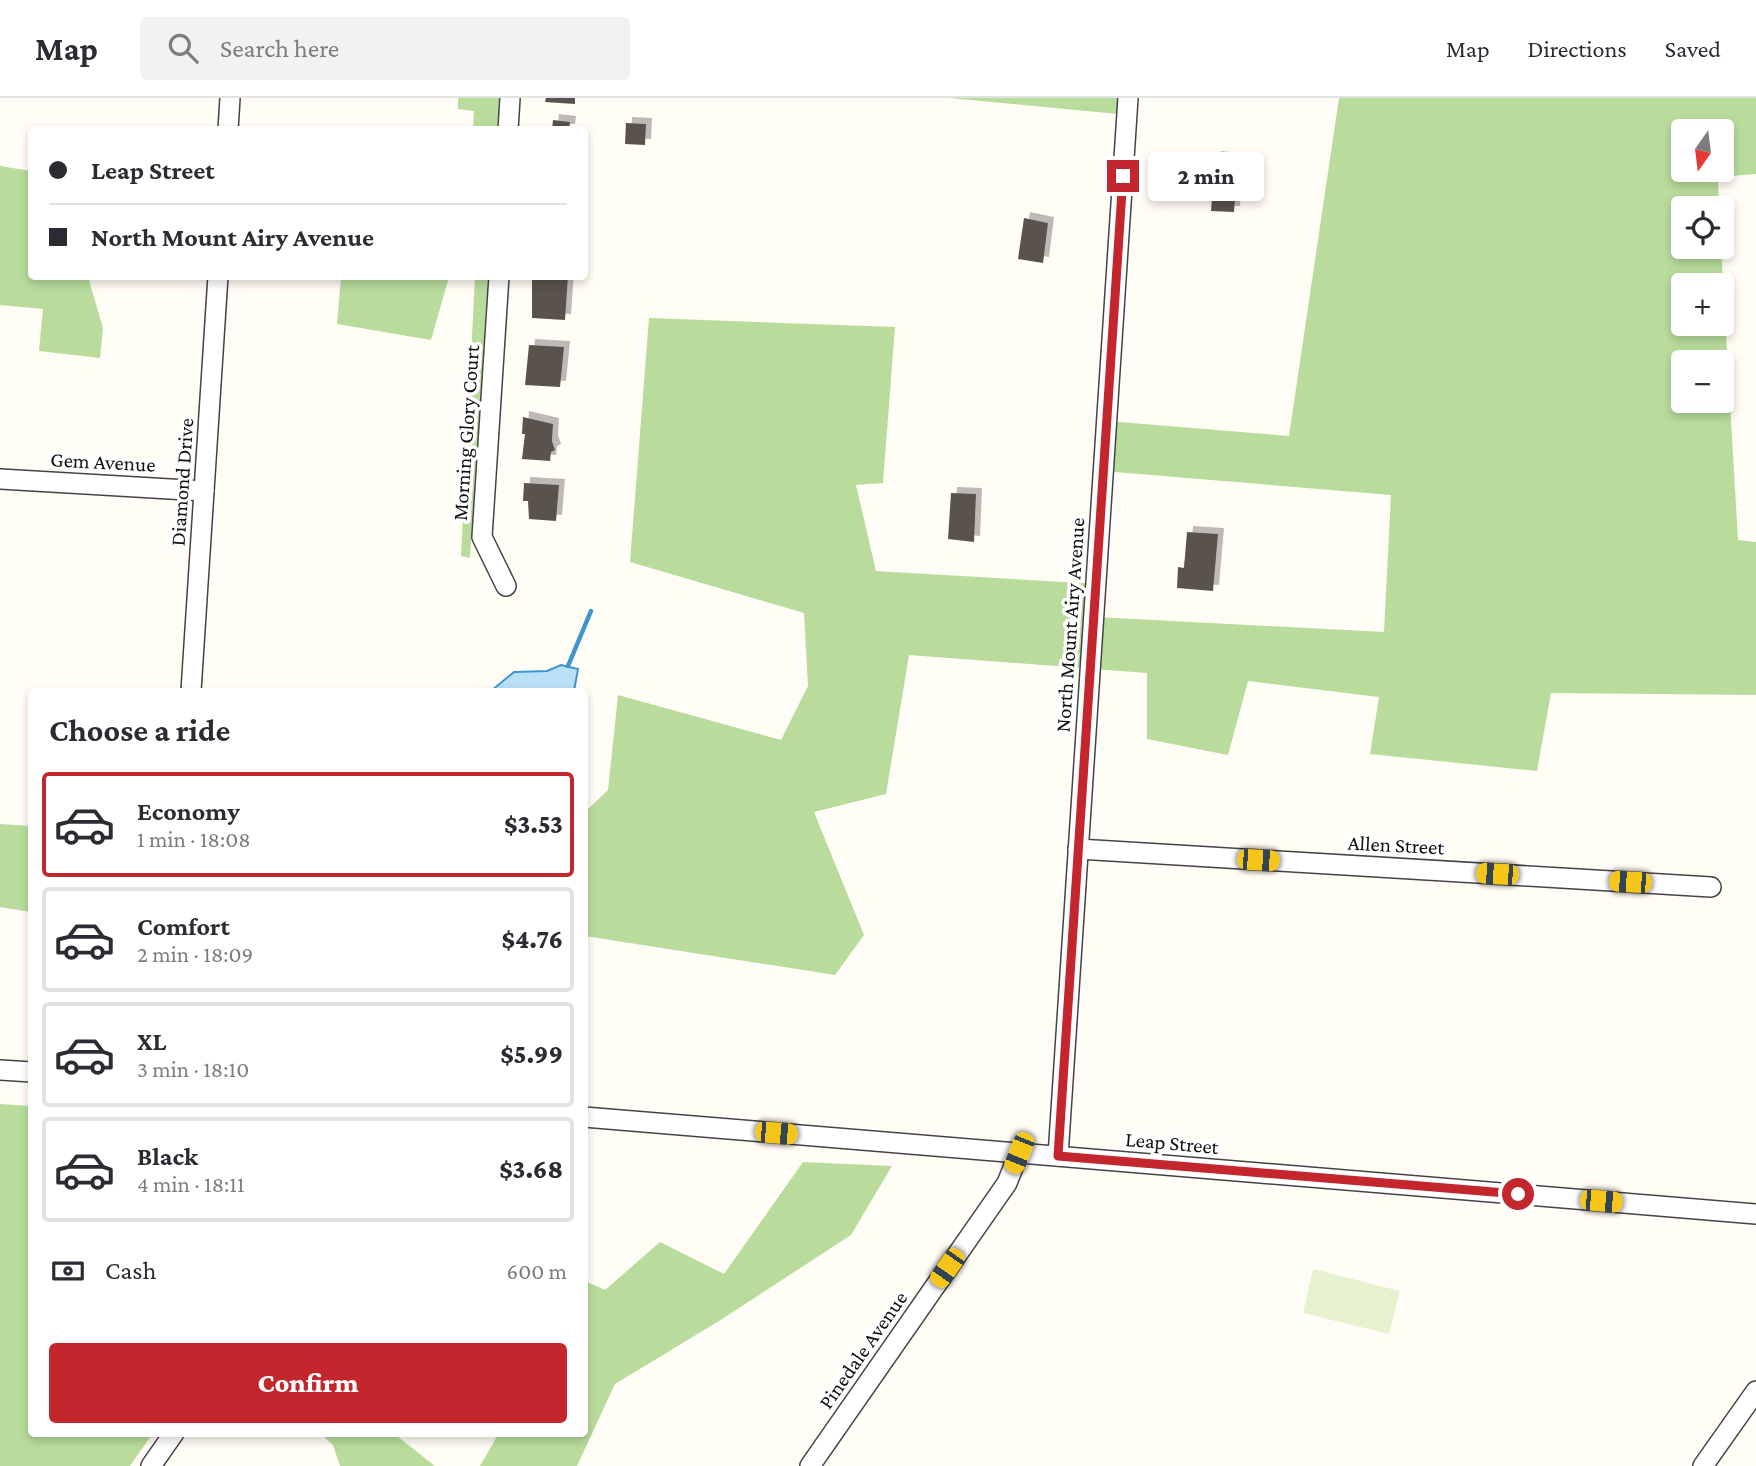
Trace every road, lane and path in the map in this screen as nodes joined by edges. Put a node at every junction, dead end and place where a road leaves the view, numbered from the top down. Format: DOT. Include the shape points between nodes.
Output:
graph roads {
  1 [pos="230,98"];
  2 [pos="510,98"];
  3 [pos="1128,98"];
  4 [pos="228,126"];
  5 [pos="508,126"];
  6 [pos="218,280"];
  7 [pos="499,280"];
  8 [pos="0,479"];
  9 [pos="204,491"];
  10 [pos="506,586"];
  11 [pos="191,688"];
  12 [pos="1078,849"];
  13 [pos="1711,887"];
  14 [pos="0,1070"];
  15 [pos="28,1072"];
  16 [pos="588,1117"];
  17 [pos="1019,1153"];
  18 [pos="1058,1156"];
  19 [pos="1756,1214"];
  20 [pos="1756,1391"];
  21 [pos="171,1437"];
  22 [pos="151,1466"];
  23 [pos="810,1466"];
  24 [pos="1703,1466"];
  1 -- 4 [label="street"];
  2 -- 5 [label="street"];
  3 -- 12 [label="street, North Mount Airy Avenue"];
  6 -- 9 [label="street, Diamond Drive"];
  7 -- 10 [label="street, Morning Glory Court" via="482,537"];
  8 -- 9 [label="street, Gem Avenue"];
  9 -- 11 [label="street, Diamond Drive"];
  12 -- 13 [label="street, Allen Street"];
  12 -- 18 [label="street, North Mount Airy Avenue"];
  14 -- 15 [label="street"];
  16 -- 17 [label="street, Leap Street"];
  17 -- 18 [label="street, Leap Street"];
  17 -- 23 [label="street, Pinedale Avenue" via="1007,1183"];
  18 -- 19 [label="street, Leap Street"];
  20 -- 24 [label="street"];
  21 -- 22 [label="street"];
}
